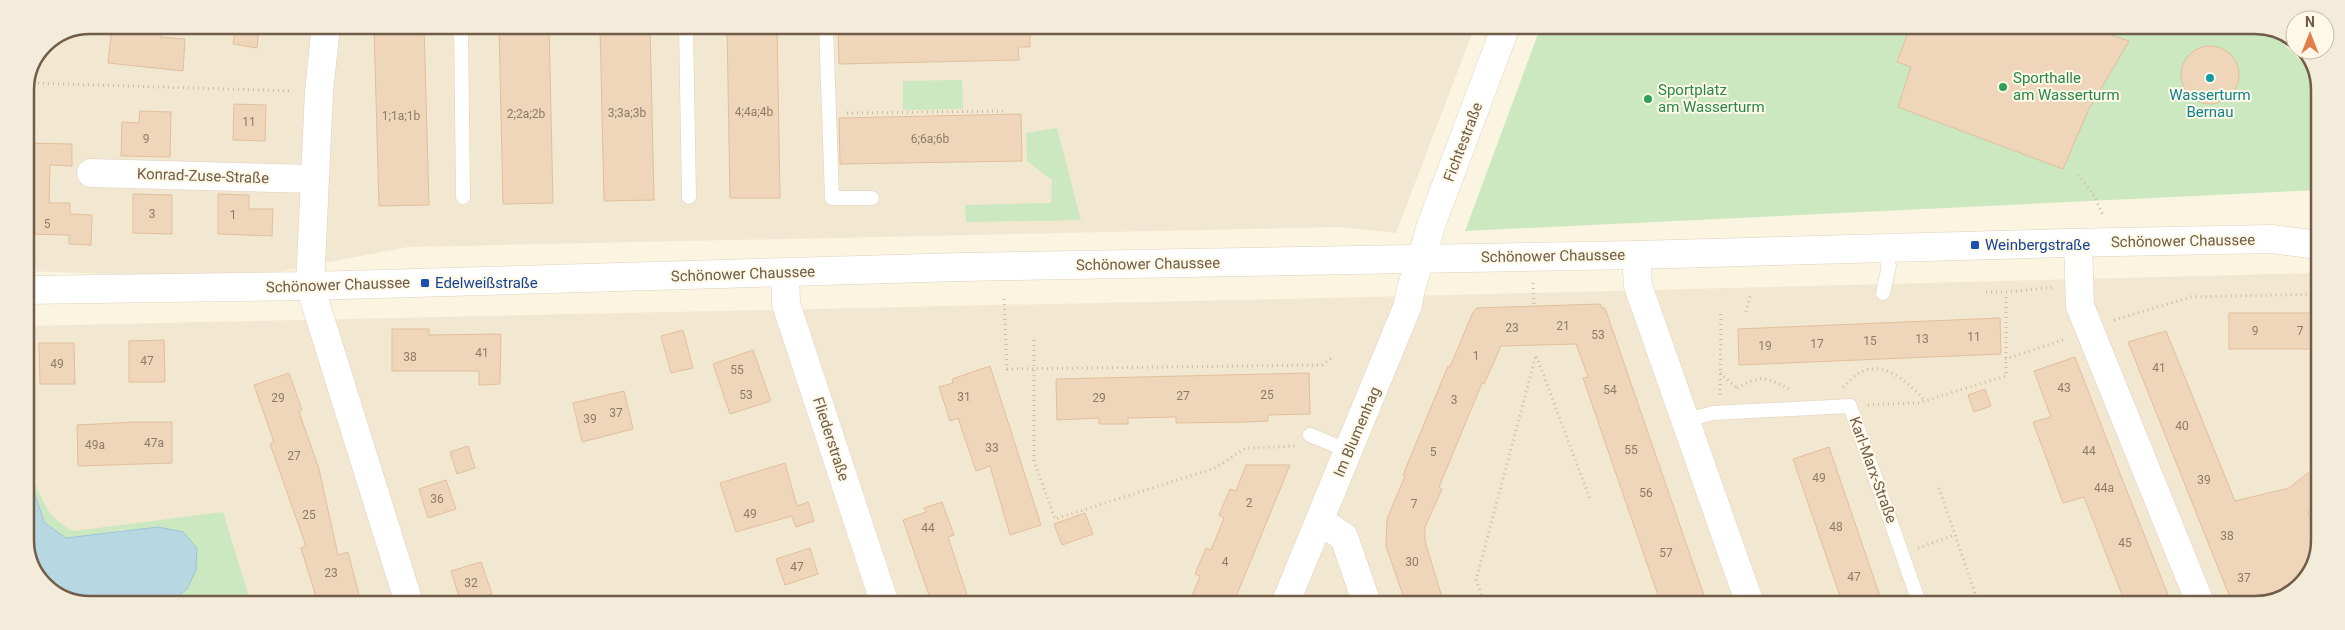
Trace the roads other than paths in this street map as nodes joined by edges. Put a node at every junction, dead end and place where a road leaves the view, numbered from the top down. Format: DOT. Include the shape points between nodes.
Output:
graph roads {
  1 [pos="325,34"];
  2 [pos="461,34"];
  3 [pos="686,34"];
  4 [pos="826,34"];
  5 [pos="1503,34"];
  6 [pos="91,173"];
  7 [pos="314,180"];
  8 [pos="463,197"];
  9 [pos="689,197"];
  10 [pos="872,198"];
  11 [pos="2311,229"];
  12 [pos="2271,239"];
  13 [pos="2078,243"];
  14 [pos="2311,243"];
  15 [pos="1882,248"];
  16 [pos="1636,254"];
  17 [pos="1423,258"];
  18 [pos="785,273"];
  19 [pos="310,286"];
  20 [pos="34,290"];
  21 [pos="1883,293"];
  22 [pos="1687,420"];
  23 [pos="1306,440"];
  24 [pos="1349,451"];
  25 [pos="1320,521"];
  26 [pos="407,596"];
  27 [pos="882,596"];
  28 [pos="1288,596"];
  29 [pos="1364,596"];
  30 [pos="1747,596"];
  31 [pos="1917,596"];
  32 [pos="2196,596"];
  1 -- 7 [label="street"];
  2 -- 8 [label="lane"];
  3 -- 9 [label="lane"];
  4 -- 10 [label="lane" via="832,198"];
  5 -- 17 [label="street, Fichtestraße" via="1430,228"];
  6 -- 7 [label="street, Konrad-Zuse-Straße"];
  7 -- 19 [label="street"];
  11 -- 12 [label="street, Schönower Chaussee"];
  12 -- 13 [label="street, Schönower Chaussee"];
  12 -- 14 [label="street, Schönower Chaussee"];
  13 -- 15 [label="street, Schönower Chaussee"];
  13 -- 32 [label="street" via="2080,306"];
  15 -- 16 [label="street, Schönower Chaussee"];
  15 -- 21 [label="lane" via="1889,266"];
  16 -- 17 [label="street, Schönower Chaussee"];
  16 -- 22 [label="street" via="1638,286"];
  17 -- 18 [label="street, Schönower Chaussee"];
  17 -- 24 [label="street, Im Blumenhag" via="1408,305"];
  18 -- 19 [label="street, Schönower Chaussee"];
  18 -- 27 [label="street, Fliederstraße" via="786,304"];
  19 -- 20 [label="street, Schönower Chaussee"];
  19 -- 26 [label="street"];
  22 -- 30 [label="street"];
  22 -- 31 [label="lane, Karl-Marx-Straße" via="1719,413 1850,406"];
  23 -- 24 [label="lane"];
  24 -- 25 [label="street, Im Blumenhag"];
  25 -- 28 [label="street, Im Blumenhag"];
  25 -- 29 [label="street" via="1344,537"];
}
